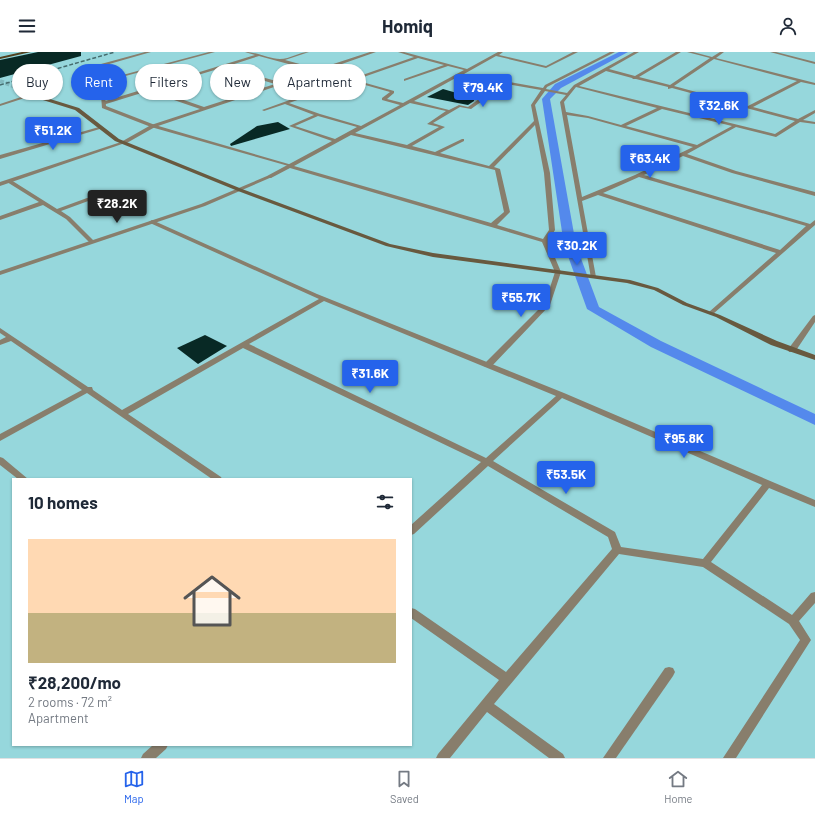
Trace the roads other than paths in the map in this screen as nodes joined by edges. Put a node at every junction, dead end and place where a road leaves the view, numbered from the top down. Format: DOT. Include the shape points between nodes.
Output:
graph roads {
  1 [pos="30,52"];
  2 [pos="149,52"];
  3 [pos="213,52"];
  4 [pos="247,52"];
  5 [pos="307,52"];
  6 [pos="374,52"];
  7 [pos="400,52"];
  8 [pos="501,52"];
  9 [pos="576,52"];
  10 [pos="613,52"];
  11 [pos="637,52"];
  12 [pos="679,52"];
  13 [pos="689,52"];
  14 [pos="722,52"];
  15 [pos="772,52"];
  16 [pos="259,55"];
  17 [pos="495,55"];
  18 [pos="418,57"];
  19 [pos="0,58"];
  20 [pos="713,58"];
  21 [pos="281,60"];
  22 [pos="815,63"];
  23 [pos="105,64"];
  24 [pos="230,64"];
  25 [pos="294,64"];
  26 [pos="339,64"];
  27 [pos="448,65"];
  28 [pos="467,70"];
  29 [pos="605,70"];
  30 [pos="127,74"];
  31 [pos="460,74"];
  32 [pos="366,75"];
  33 [pos="634,78"];
  34 [pos="405,80"];
  35 [pos="801,80"];
  36 [pos="504,83"];
  37 [pos="366,84"];
  38 [pos="815,84"];
  39 [pos="273,86"];
  40 [pos="575,86"];
  41 [pos="669,88"];
  42 [pos="543,90"];
  43 [pos="135,93"];
  44 [pos="568,94"];
  45 [pos="16,100"];
  46 [pos="49,100"];
  47 [pos="104,100"];
  48 [pos="178,100"];
  49 [pos="294,100"];
  50 [pos="409,101"];
  51 [pos="104,103"];
  52 [pos="285,103"];
  53 [pos="403,104"];
  54 [pos="0,105"];
  55 [pos="660,108"];
  56 [pos="748,108"];
  57 [pos="204,109"];
  58 [pos="264,110"];
  59 [pos="450,110"];
  60 [pos="815,110"];
  61 [pos="564,113"];
  62 [pos="318,115"];
  63 [pos="536,121"];
  64 [pos="798,121"];
  65 [pos="815,124"];
  66 [pos="153,126"];
  67 [pos="622,126"];
  68 [pos="361,127"];
  69 [pos="734,127"];
  70 [pos="101,128"];
  71 [pos="351,133"];
  72 [pos="462,140"];
  73 [pos="336,141"];
  74 [pos="123,143"];
  75 [pos="407,147"];
  76 [pos="697,147"];
  77 [pos="435,154"];
  78 [pos="682,154"];
  79 [pos="0,157"];
  80 [pos="290,166"];
  81 [pos="490,168"];
  82 [pos="638,175"];
  83 [pos="8,181"];
  84 [pos="0,184"];
  85 [pos="240,190"];
  86 [pos="598,193"];
  87 [pos="815,194"];
  88 [pos="89,199"];
  89 [pos="579,200"];
  90 [pos="44,203"];
  91 [pos="57,211"];
  92 [pos="0,218"];
  93 [pos="152,222"];
  94 [pos="813,224"];
  95 [pos="492,225"];
  96 [pos="545,241"];
  97 [pos="92,242"];
  98 [pos="781,252"];
  99 [pos="0,272"];
  100 [pos="558,272"];
  101 [pos="593,277"];
  102 [pos="325,298"];
  103 [pos="710,314"];
  104 [pos="815,316"];
  105 [pos="0,330"];
  106 [pos="10,338"];
  107 [pos="0,343"];
  108 [pos="244,345"];
  109 [pos="792,350"];
  110 [pos="815,358"];
  111 [pos="488,365"];
  112 [pos="89,389"];
  113 [pos="561,395"];
  114 [pos="123,413"];
  115 [pos="0,438"];
  116 [pos="0,460"];
  117 [pos="488,462"];
  118 [pos="23,478"];
  119 [pos="217,478"];
  120 [pos="768,484"];
  121 [pos="815,504"];
  122 [pos="412,530"];
  123 [pos="617,550"];
  124 [pos="705,563"];
  125 [pos="815,596"];
  126 [pos="412,613"];
  127 [pos="793,621"];
  128 [pos="669,672"];
  129 [pos="507,679"];
  130 [pos="486,705"];
  131 [pos="161,746"];
  132 [pos="147,758"];
  133 [pos="442,758"];
  134 [pos="559,758"];
  135 [pos="608,758"];
  136 [pos="729,758"];
  1 -- 19 [label="main road"];
  2 -- 23 [label="street"];
  3 -- 30 [label="street"];
  4 -- 16 [label="street"];
  5 -- 21 [label="street"];
  6 -- 26 [label="street"];
  7 -- 18 [label="street"];
  8 -- 17 [label="street"];
  9 -- 17 [label="street" via="546,66"];
  10 -- 42 [label="street" via="546,86"];
  11 -- 29 [label="street"];
  12 -- 33 [label="street"];
  13 -- 20 [label="street"];
  14 -- 20 [label="street"];
  15 -- 22 [label="street"];
  16 -- 21 [label="street"];
  16 -- 24 [label="street"];
  17 -- 28 [label="street"];
  18 -- 27 [label="street"];
  18 -- 32 [label="street"];
  20 -- 35 [label="street"];
  20 -- 41 [label="street"];
  21 -- 25 [label="street"];
  27 -- 28 [label="street"];
  27 -- 34 [label="street"];
  28 -- 31 [label="street"];
  29 -- 33 [label="street"];
  29 -- 40 [label="street"];
  31 -- 36 [label="street"];
  31 -- 50 [label="street"];
  33 -- 41 [label="street"];
  35 -- 38 [label="street"];
  35 -- 56 [label="street"];
  36 -- 42 [label="street"];
  36 -- 59 [label="street" via="469,108 458,106"];
  37 -- 53 [label="street" via="393,92 384,99"];
  39 -- 57 [label="street"];
  40 -- 44 [label="street"];
  40 -- 55 [label="street"];
  41 -- 56 [label="street"];
  42 -- 44 [label="street"];
  42 -- 63 [label="street" via="533,105"];
  43 -- 51 [label="street"];
  44 -- 61 [label="street" via="562,102"];
  45 -- 54 [label="street"];
  46 -- 70 [label="main road" via="77,108"];
  47 -- 51 [label="street"];
  48 -- 57 [label="street"];
  49 -- 52 [label="street"];
  50 -- 53 [label="street"];
  50 -- 59 [label="street"];
  51 -- 66 [label="street" via="104,107"];
  52 -- 58 [label="street"];
  52 -- 62 [label="street"];
  53 -- 68 [label="street"];
  55 -- 67 [label="street"];
  55 -- 69 [label="street"];
  56 -- 64 [label="street"];
  57 -- 66 [label="street"];
  59 -- 75 [label="street" via="429,124 443,127"];
  60 -- 64 [label="street"];
  61 -- 67 [label="street"];
  61 -- 89 [label="street"];
  62 -- 68 [label="street"];
  62 -- 73 [label="street" via="291,126"];
  63 -- 81 [label="street"];
  63 -- 96 [label="street" via="547,173 552,230"];
  64 -- 65 [label="street"];
  64 -- 69 [label="street" via="776,136"];
  66 -- 74 [label="street"];
  66 -- 80 [label="street"];
  67 -- 76 [label="street"];
  68 -- 71 [label="street"];
  69 -- 76 [label="street"];
  70 -- 74 [label="main road"];
  70 -- 79 [label="street"];
  71 -- 73 [label="street"];
  71 -- 75 [label="street"];
  72 -- 77 [label="street"];
  73 -- 80 [label="street"];
  74 -- 83 [label="street"];
  74 -- 85 [label="main road"];
  75 -- 77 [label="street"];
  76 -- 78 [label="street"];
  77 -- 81 [label="street"];
  78 -- 82 [label="street"];
  78 -- 87 [label="street" via="734,172"];
  80 -- 85 [label="street"];
  80 -- 95 [label="street"];
  81 -- 95 [label="street" via="497,169 507,212"];
  82 -- 86 [label="street"];
  82 -- 94 [label="street"];
  83 -- 84 [label="street"];
  83 -- 90 [label="street"];
  85 -- 93 [label="street"];
  85 -- 100 [label="main road" via="388,245 433,255"];
  86 -- 89 [label="street"];
  86 -- 98 [label="street"];
  88 -- 91 [label="street"];
  89 -- 101 [label="street"];
  90 -- 91 [label="street"];
  90 -- 92 [label="street"];
  91 -- 97 [label="street" via="68,218"];
  93 -- 97 [label="street"];
  93 -- 102 [label="street"];
  94 -- 98 [label="street"];
  95 -- 96 [label="street"];
  96 -- 100 [label="street"];
  97 -- 99 [label="street"];
  98 -- 103 [label="street"];
  100 -- 101 [label="main road"];
  100 -- 111 [label="street" via="548,304"];
  101 -- 103 [label="main road" via="628,281 656,289"];
  102 -- 108 [label="street"];
  102 -- 111 [label="street"];
  103 -- 109 [label="main road"];
  104 -- 109 [label="street"];
  105 -- 106 [label="street"];
  106 -- 107 [label="street"];
  106 -- 112 [label="street"];
  108 -- 114 [label="street"];
  108 -- 117 [label="street"];
  109 -- 110 [label="main road"];
  111 -- 113 [label="street"];
  112 -- 114 [label="street"];
  112 -- 115 [label="street"];
  113 -- 117 [label="street"];
  113 -- 120 [label="street"];
  114 -- 119 [label="street"];
  116 -- 118 [label="street"];
  117 -- 122 [label="street"];
  117 -- 123 [label="street" via="612,535"];
  120 -- 121 [label="street"];
  120 -- 124 [label="street"];
  123 -- 124 [label="street"];
  123 -- 129 [label="street"];
  124 -- 127 [label="street"];
  125 -- 127 [label="street"];
  126 -- 129 [label="street"];
  127 -- 136 [label="street" via="806,640"];
  128 -- 135 [label="street"];
  129 -- 130 [label="street"];
  130 -- 133 [label="street"];
  130 -- 134 [label="street"];
  131 -- 132 [label="street"];
}
